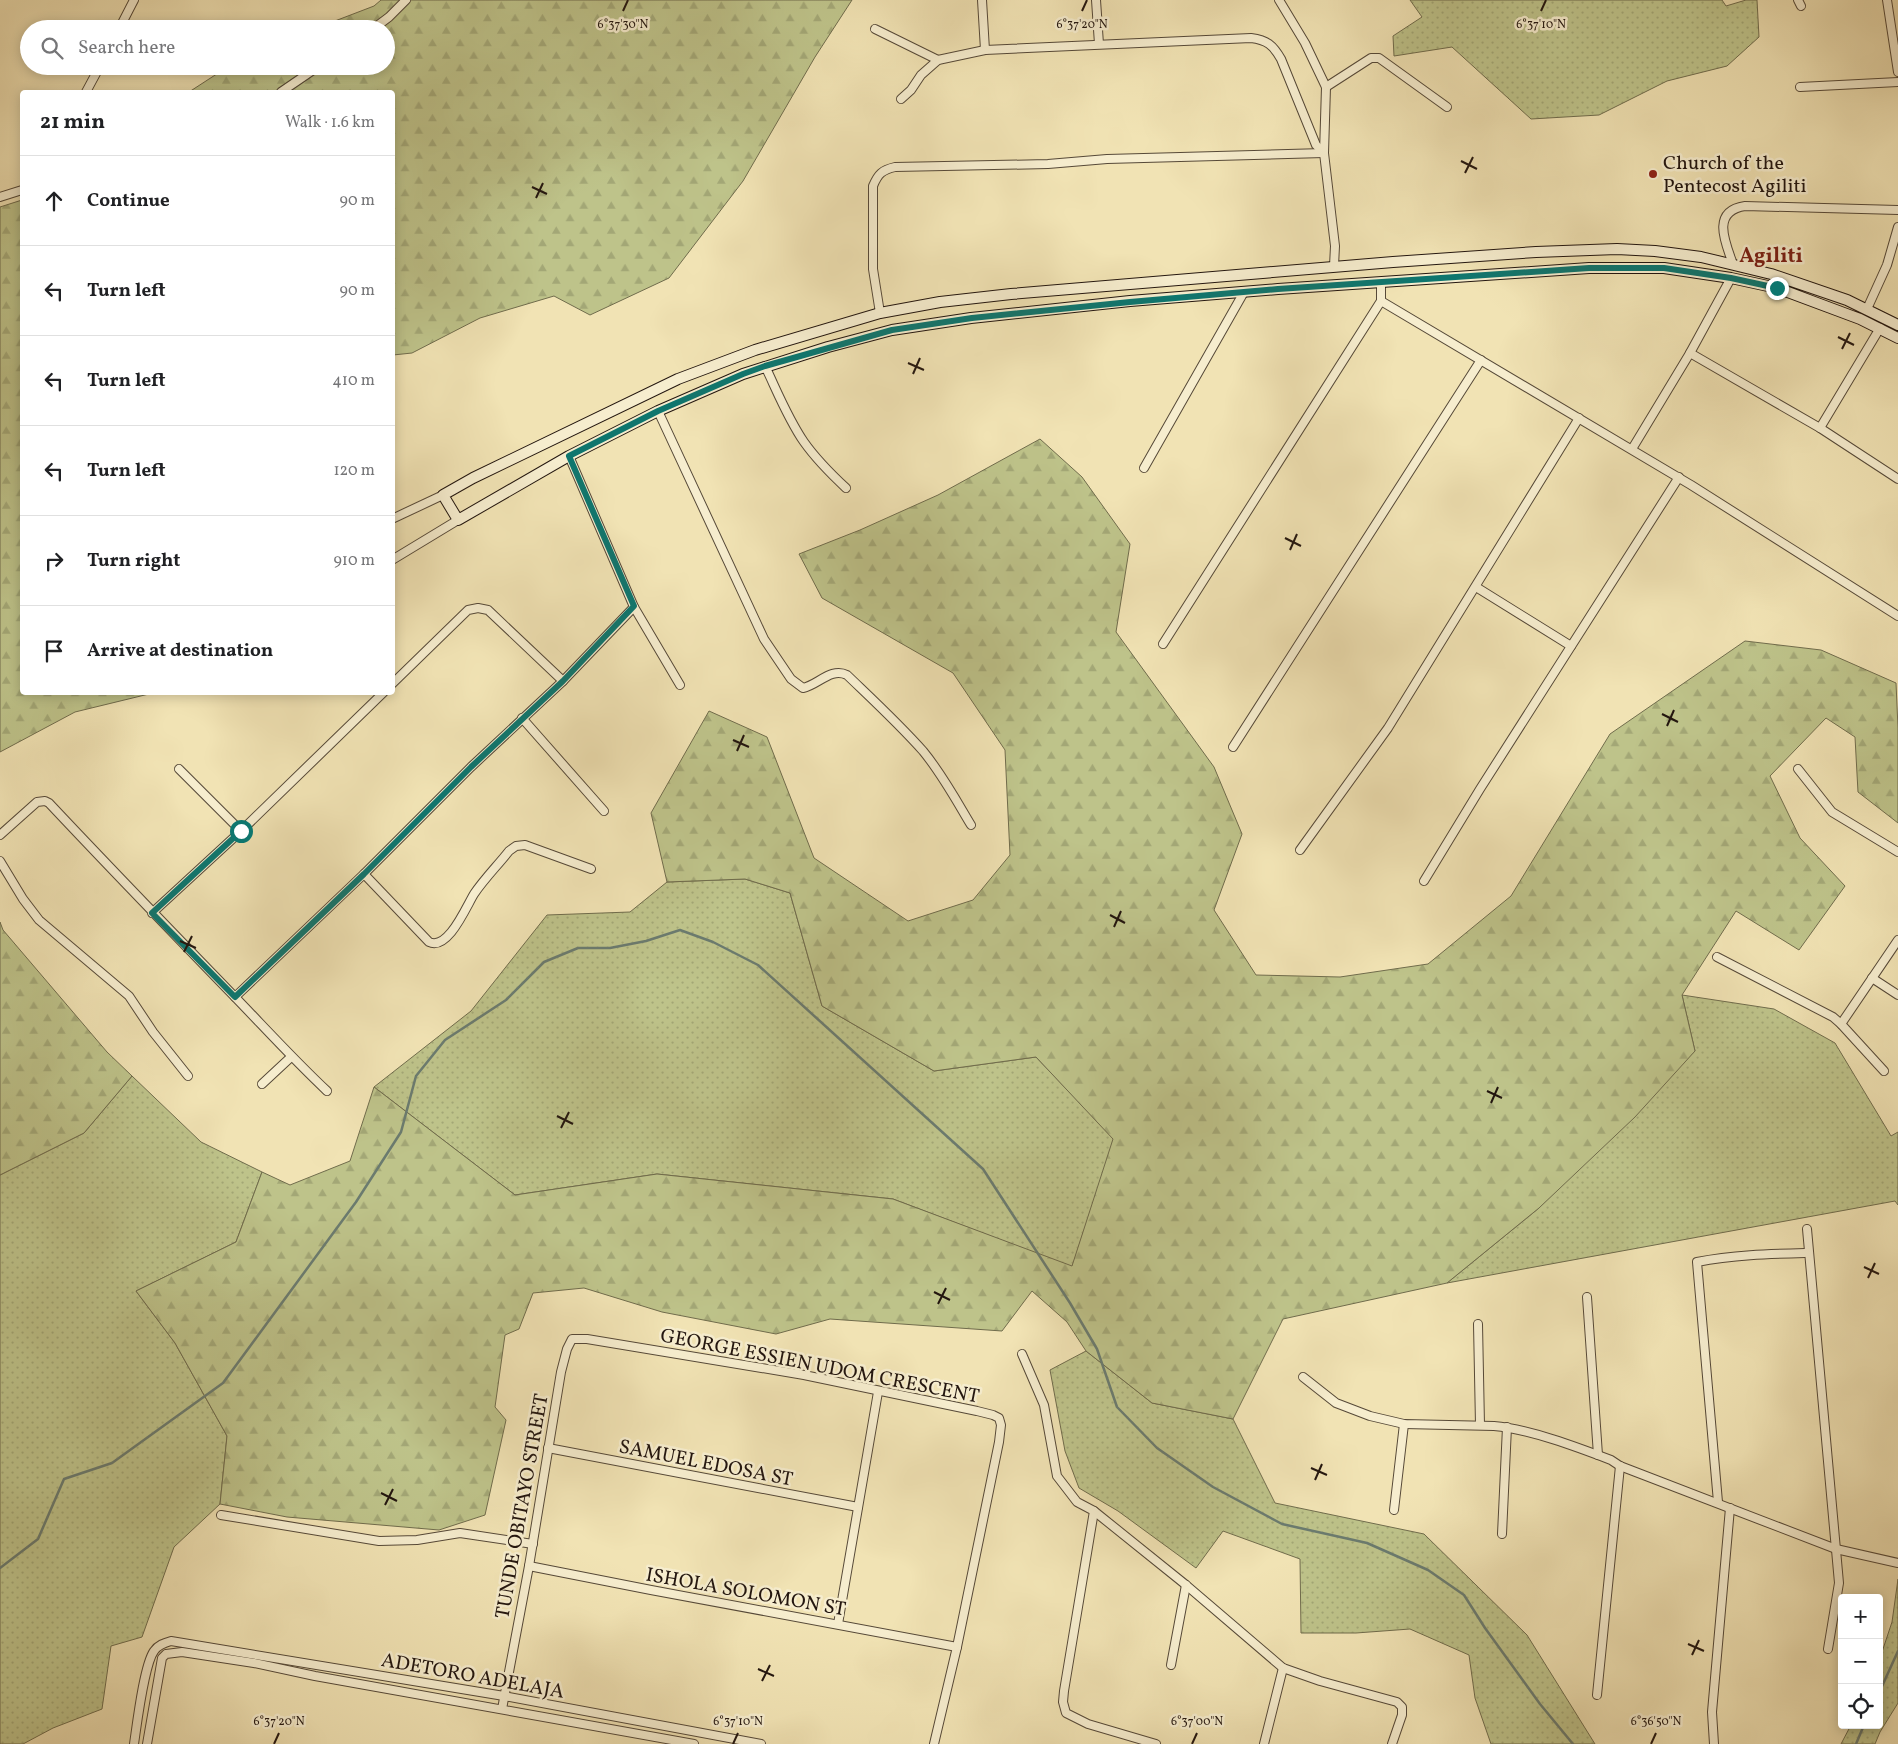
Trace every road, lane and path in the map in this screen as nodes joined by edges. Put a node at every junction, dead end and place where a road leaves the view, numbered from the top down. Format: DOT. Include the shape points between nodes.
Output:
graph roads {
  1 [pos="134,0"];
  2 [pos="406,0"];
  3 [pos="982,0"];
  4 [pos="1096,0"];
  5 [pos="1279,0"];
  6 [pos="1887,0"];
  7 [pos="124,20"];
  8 [pos="385,20"];
  9 [pos="875,29"];
  10 [pos="1099,44"];
  11 [pos="985,50"];
  12 [pos="938,60"];
  13 [pos="1898,72"];
  14 [pos="95,75"];
  15 [pos="306,75"];
  16 [pos="1898,82"];
  17 [pos="1326,87"];
  18 [pos="1800,87"];
  19 [pos="87,90"];
  20 [pos="284,90"];
  21 [pos="901,99"];
  22 [pos="1448,107"];
  23 [pos="1324,153"];
  24 [pos="20,191"];
  25 [pos="0,197"];
  26 [pos="1898,210"];
  27 [pos="1898,227"];
  28 [pos="1733,264"];
  29 [pos="1334,266"];
  30 [pos="1278,271"];
  31 [pos="1731,278"];
  32 [pos="1381,283"];
  33 [pos="1278,289"];
  34 [pos="1244,292"];
  35 [pos="1381,301"];
  36 [pos="1867,309"];
  37 [pos="880,313"];
  38 [pos="1898,325"];
  39 [pos="1880,328"];
  40 [pos="1898,338"];
  41 [pos="1690,353"];
  42 [pos="1481,360"];
  43 [pos="765,366"];
  44 [pos="658,411"];
  45 [pos="1579,418"];
  46 [pos="1820,428"];
  47 [pos="1632,449"];
  48 [pos="569,456"];
  49 [pos="1144,468"];
  50 [pos="1679,477"];
  51 [pos="1898,479"];
  52 [pos="846,488"];
  53 [pos="443,495"];
  54 [pos="395,518"];
  55 [pos="458,520"];
  56 [pos="395,558"];
  57 [pos="1476,587"];
  58 [pos="634,606"];
  59 [pos="1898,616"];
  60 [pos="1163,644"];
  61 [pos="1571,646"];
  62 [pos="395,681"];
  63 [pos="563,681"];
  64 [pos="680,685"];
  65 [pos="381,695"];
  66 [pos="522,718"];
  67 [pos="1233,747"];
  68 [pos="179,769"];
  69 [pos="1798,769"];
  70 [pos="604,811"];
  71 [pos="971,825"];
  72 [pos="241,831"];
  73 [pos="0,835"];
  74 [pos="1300,850"];
  75 [pos="1898,852"];
  76 [pos="0,861"];
  77 [pos="591,869"];
  78 [pos="364,874"];
  79 [pos="1424,881"];
  80 [pos="152,913"];
  81 [pos="1898,940"];
  82 [pos="1717,957"];
  83 [pos="1872,978"];
  84 [pos="1898,995"];
  85 [pos="235,997"];
  86 [pos="1841,1024"];
  87 [pos="291,1057"];
  88 [pos="1884,1071"];
  89 [pos="188,1076"];
  90 [pos="262,1084"];
  91 [pos="327,1091"];
  92 [pos="1807,1229"];
  93 [pos="1805,1253"];
  94 [pos="1587,1297"];
  95 [pos="1478,1324"];
  96 [pos="601,1342"];
  97 [pos="1022,1354"];
  98 [pos="1304,1378"];
  99 [pos="878,1392"];
  100 [pos="1404,1424"];
  101 [pos="1480,1425"];
  102 [pos="1506,1427"];
  103 [pos="548,1448"];
  104 [pos="1598,1455"];
  105 [pos="1620,1466"];
  106 [pos="1718,1502"];
  107 [pos="858,1508"];
  108 [pos="1730,1508"];
  109 [pos="1394,1510"];
  110 [pos="1094,1511"];
  111 [pos="221,1515"];
  112 [pos="1502,1534"];
  113 [pos="533,1544"];
  114 [pos="1836,1549"];
  115 [pos="1898,1563"];
  116 [pos="529,1566"];
  117 [pos="1186,1585"];
  118 [pos="838,1624"];
  119 [pos="160,1645"];
  120 [pos="957,1647"];
  121 [pos="1828,1649"];
  122 [pos="164,1656"];
  123 [pos="1172,1665"];
  124 [pos="1283,1668"];
  125 [pos="504,1696"];
  126 [pos="1597,1696"];
  127 [pos="502,1709"];
  128 [pos="678,1729"];
  129 [pos="676,1742"];
  130 [pos="134,1744"];
  131 [pos="147,1744"];
  132 [pos="694,1744"];
  133 [pos="761,1744"];
  134 [pos="934,1744"];
  135 [pos="1156,1744"];
  136 [pos="1264,1744"];
  137 [pos="1392,1744"];
  138 [pos="1714,1744"];
  1 -- 7 [label="street"];
  2 -- 8 [label="street"];
  3 -- 11 [label="street"];
  4 -- 10 [label="street"];
  5 -- 17 [label="street"];
  6 -- 13 [label="street"];
  9 -- 12 [label="street"];
  10 -- 11 [label="street"];
  10 -- 23 [label="street" via="1251,38 1269,42 1281,59 1316,145"];
  11 -- 12 [label="street"];
  12 -- 21 [label="street"];
  14 -- 19 [label="street"];
  15 -- 20 [label="street"];
  16 -- 18 [label="street"];
  17 -- 22 [label="street" via="1371,58 1379,58"];
  17 -- 23 [label="street"];
  23 -- 29 [label="street" via="1335,246"];
  23 -- 37 [label="street" via="884,169 873,186 873,269"];
  24 -- 25 [label="street"];
  26 -- 28 [label="street" via="1735,207 1722,224"];
  27 -- 36 [label="street" via="1887,265"];
  28 -- 29 [label="street" via="1671,253 1617,249"];
  28 -- 36 [label="street" via="1809,286"];
  29 -- 30 [label="street"];
  30 -- 33 [label="street"];
  30 -- 37 [label="street" via="1011,294"];
  31 -- 32 [label="street" via="1664,268 1589,268"];
  31 -- 39 [label="street" via="1777,288"];
  31 -- 41 [label="street"];
  32 -- 33 [label="street"];
  32 -- 35 [label="street"];
  33 -- 34 [label="street"];
  34 -- 43 [label="street" via="954,320 892,330"];
  34 -- 49 [label="street"];
  35 -- 42 [label="street"];
  35 -- 60 [label="street"];
  36 -- 38 [label="street"];
  37 -- 53 [label="street" via="754,350 678,379"];
  39 -- 40 [label="street"];
  39 -- 46 [label="street"];
  41 -- 46 [label="street"];
  41 -- 47 [label="street"];
  42 -- 45 [label="street"];
  42 -- 67 [label="street"];
  43 -- 44 [label="street"];
  43 -- 52 [label="street" via="804,442"];
  44 -- 48 [label="street"];
  44 -- 71 [label="street" via="764,639 791,679 803,688 833,673 847,675 924,753"];
  45 -- 47 [label="street"];
  45 -- 57 [label="street"];
  46 -- 51 [label="street"];
  47 -- 50 [label="street"];
  48 -- 55 [label="street"];
  48 -- 58 [label="street"];
  50 -- 59 [label="street"];
  50 -- 61 [label="street"];
  53 -- 54 [label="street"];
  53 -- 55 [label="street"];
  55 -- 56 [label="street"];
  57 -- 61 [label="street"];
  57 -- 74 [label="street" via="1388,728"];
  58 -- 63 [label="street"];
  58 -- 64 [label="street"];
  61 -- 79 [label="street"];
  62 -- 63 [label="street" via="468,610 478,608 488,610"];
  63 -- 66 [label="street"];
  65 -- 72 [label="street"];
  66 -- 70 [label="street"];
  66 -- 78 [label="street"];
  68 -- 72 [label="street"];
  69 -- 75 [label="street" via="1832,812"];
  72 -- 80 [label="street"];
  73 -- 80 [label="street" via="37,802 49,803"];
  76 -- 89 [label="street" via="39,920 129,996"];
  77 -- 78 [label="street" via="525,845 516,846 474,894 461,920 445,938 434,944"];
  78 -- 85 [label="street"];
  80 -- 85 [label="street"];
  81 -- 83 [label="street"];
  82 -- 86 [label="street"];
  83 -- 84 [label="street"];
  83 -- 86 [label="street"];
  85 -- 87 [label="street"];
  86 -- 88 [label="street"];
  87 -- 90 [label="street"];
  87 -- 91 [label="street"];
  92 -- 114 [label="street"];
  93 -- 106 [label="street" via="1747,1255 1697,1262"];
  94 -- 104 [label="street"];
  95 -- 101 [label="street"];
  96 -- 99 [label="street, GEORGE ESSIEN UDOM CRESCENT" via="804,1375"];
  96 -- 103 [label="street, TUNDE OBITAYO STREET" via="572,1339 561,1372"];
  97 -- 110 [label="street" via="1044,1405 1057,1476 1077,1502"];
  98 -- 100 [label="street" via="1336,1403"];
  99 -- 107 [label="street"];
  99 -- 120 [label="street, GEORGE ESSIEN UDOM CRESCENT" via="993,1415 1001,1425"];
  100 -- 101 [label="street"];
  100 -- 109 [label="street"];
  101 -- 102 [label="street"];
  102 -- 104 [label="street"];
  102 -- 112 [label="street"];
  103 -- 107 [label="street, SAMUEL EDOSA ST"];
  103 -- 113 [label="street, TUNDE OBITAYO STREET"];
  104 -- 105 [label="street"];
  105 -- 106 [label="street"];
  105 -- 126 [label="street"];
  106 -- 108 [label="street"];
  107 -- 118 [label="street"];
  108 -- 114 [label="street"];
  108 -- 138 [label="street" via="1712,1712"];
  110 -- 117 [label="street"];
  110 -- 135 [label="street" via="1063,1702 1066,1713 1088,1724"];
  111 -- 113 [label="street" via="379,1541 470,1533"];
  113 -- 116 [label="street, TUNDE OBITAYO STREET"];
  114 -- 115 [label="street"];
  114 -- 121 [label="street" via="1839,1584"];
  116 -- 118 [label="street, ISHOLA SOLOMON ST"];
  116 -- 125 [label="street, TUNDE OBITAYO STREET"];
  117 -- 123 [label="street"];
  117 -- 124 [label="street"];
  118 -- 120 [label="street, ISHOLA SOLOMON ST"];
  119 -- 122 [label="street"];
  119 -- 125 [label="street, ADETORO ADELAJA" via="178,1641"];
  119 -- 130 [label="street" via="153,1651 148,1666"];
  120 -- 134 [label="street, GEORGE ESSIEN UDOM CRESCENT"];
  122 -- 127 [label="street" via="182,1652"];
  122 -- 131 [label="street"];
  124 -- 136 [label="street"];
  124 -- 137 [label="street" via="1397,1702 1402,1707 1402,1715"];
  125 -- 127 [label="street, TUNDE OBITAYO STREET"];
  125 -- 128 [label="street, ADETORO ADELAJA"];
  127 -- 129 [label="street"];
  128 -- 129 [label="street"];
  128 -- 133 [label="street, ADETORO ADELAJA"];
  129 -- 132 [label="street"];
}
